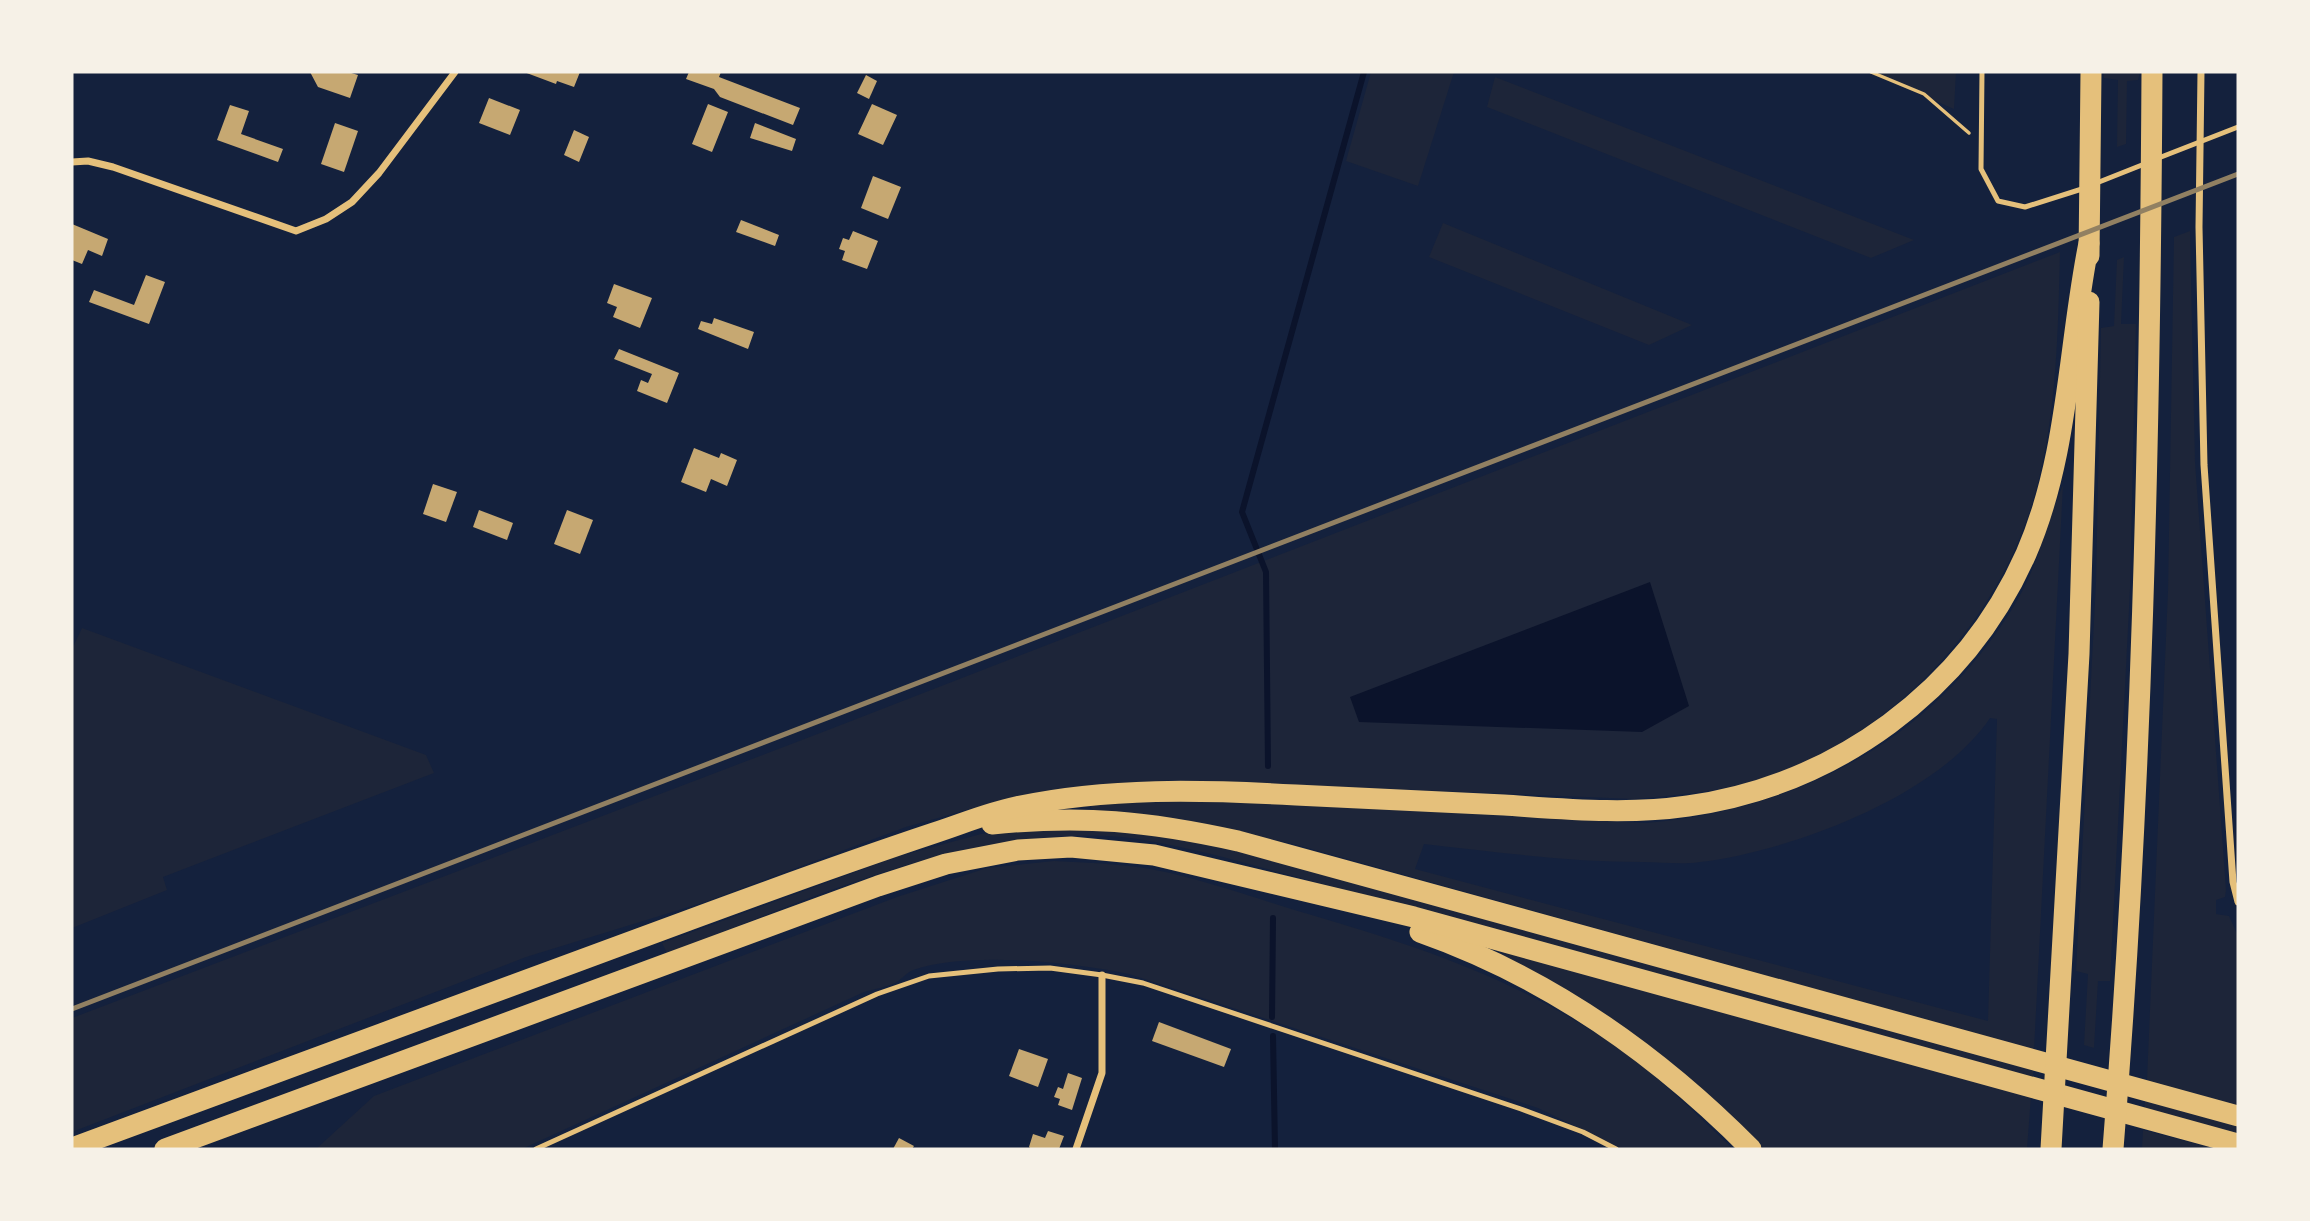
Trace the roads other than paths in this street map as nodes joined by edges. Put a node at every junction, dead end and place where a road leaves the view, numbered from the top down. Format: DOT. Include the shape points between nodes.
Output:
graph roads {
  1 [pos="455,72"];
  2 [pos="1982,72"];
  3 [pos="2091,72"];
  4 [pos="2152,72"];
  5 [pos="2201,72"];
  6 [pos="2238,127"];
  7 [pos="72,162"];
  8 [pos="2086,272"];
  9 [pos="943,831"];
  10 [pos="1309,893"];
  11 [pos="2238,902"];
  12 [pos="1102,975"];
  13 [pos="2238,1116"];
  14 [pos="2113,1143"];
  15 [pos="2238,1144"];
  16 [pos="72,1148"];
  17 [pos="165,1149"];
  18 [pos="536,1149"];
  19 [pos="1076,1149"];
  20 [pos="1616,1149"];
  21 [pos="1751,1149"];
  22 [pos="2051,1149"];
  1 -- 7 [label="street" via="352,202 296,231 113,167"];
  2 -- 6 [label="lane" via="1981,169 1998,201 2025,207 2055,200"];
  3 -- 8 [label="highway"];
  4 -- 14 [label="highway" via="2140,664"];
  5 -- 11 [label="street" via="2204,466"];
  8 -- 9 [label="highway" via="2045,504 2025,556 2000,602 1979,634 1920,700 1872,736 1811,771 1743,795 1667,809 1585,810 1152,791 1036,803 987,814"];
  8 -- 22 [label="highway" via="2079,654"];
  9 -- 13 [label="highway" via="1078,817 1146,822 1203,833"];
  9 -- 16 [label="highway"];
  10 -- 15 [label="highway" via="1414,917"];
  10 -- 17 [label="highway" via="1126,850 1071,847 984,855 878,886"];
  10 -- 21 [label="highway" via="1472,951 1522,974 1632,1043"];
  12 -- 18 [label="lane" via="1050,968 929,976 825,1016"];
  12 -- 19 [label="street" via="1102,1073"];
  12 -- 20 [label="lane" via="1143,983 1521,1109"];
}
